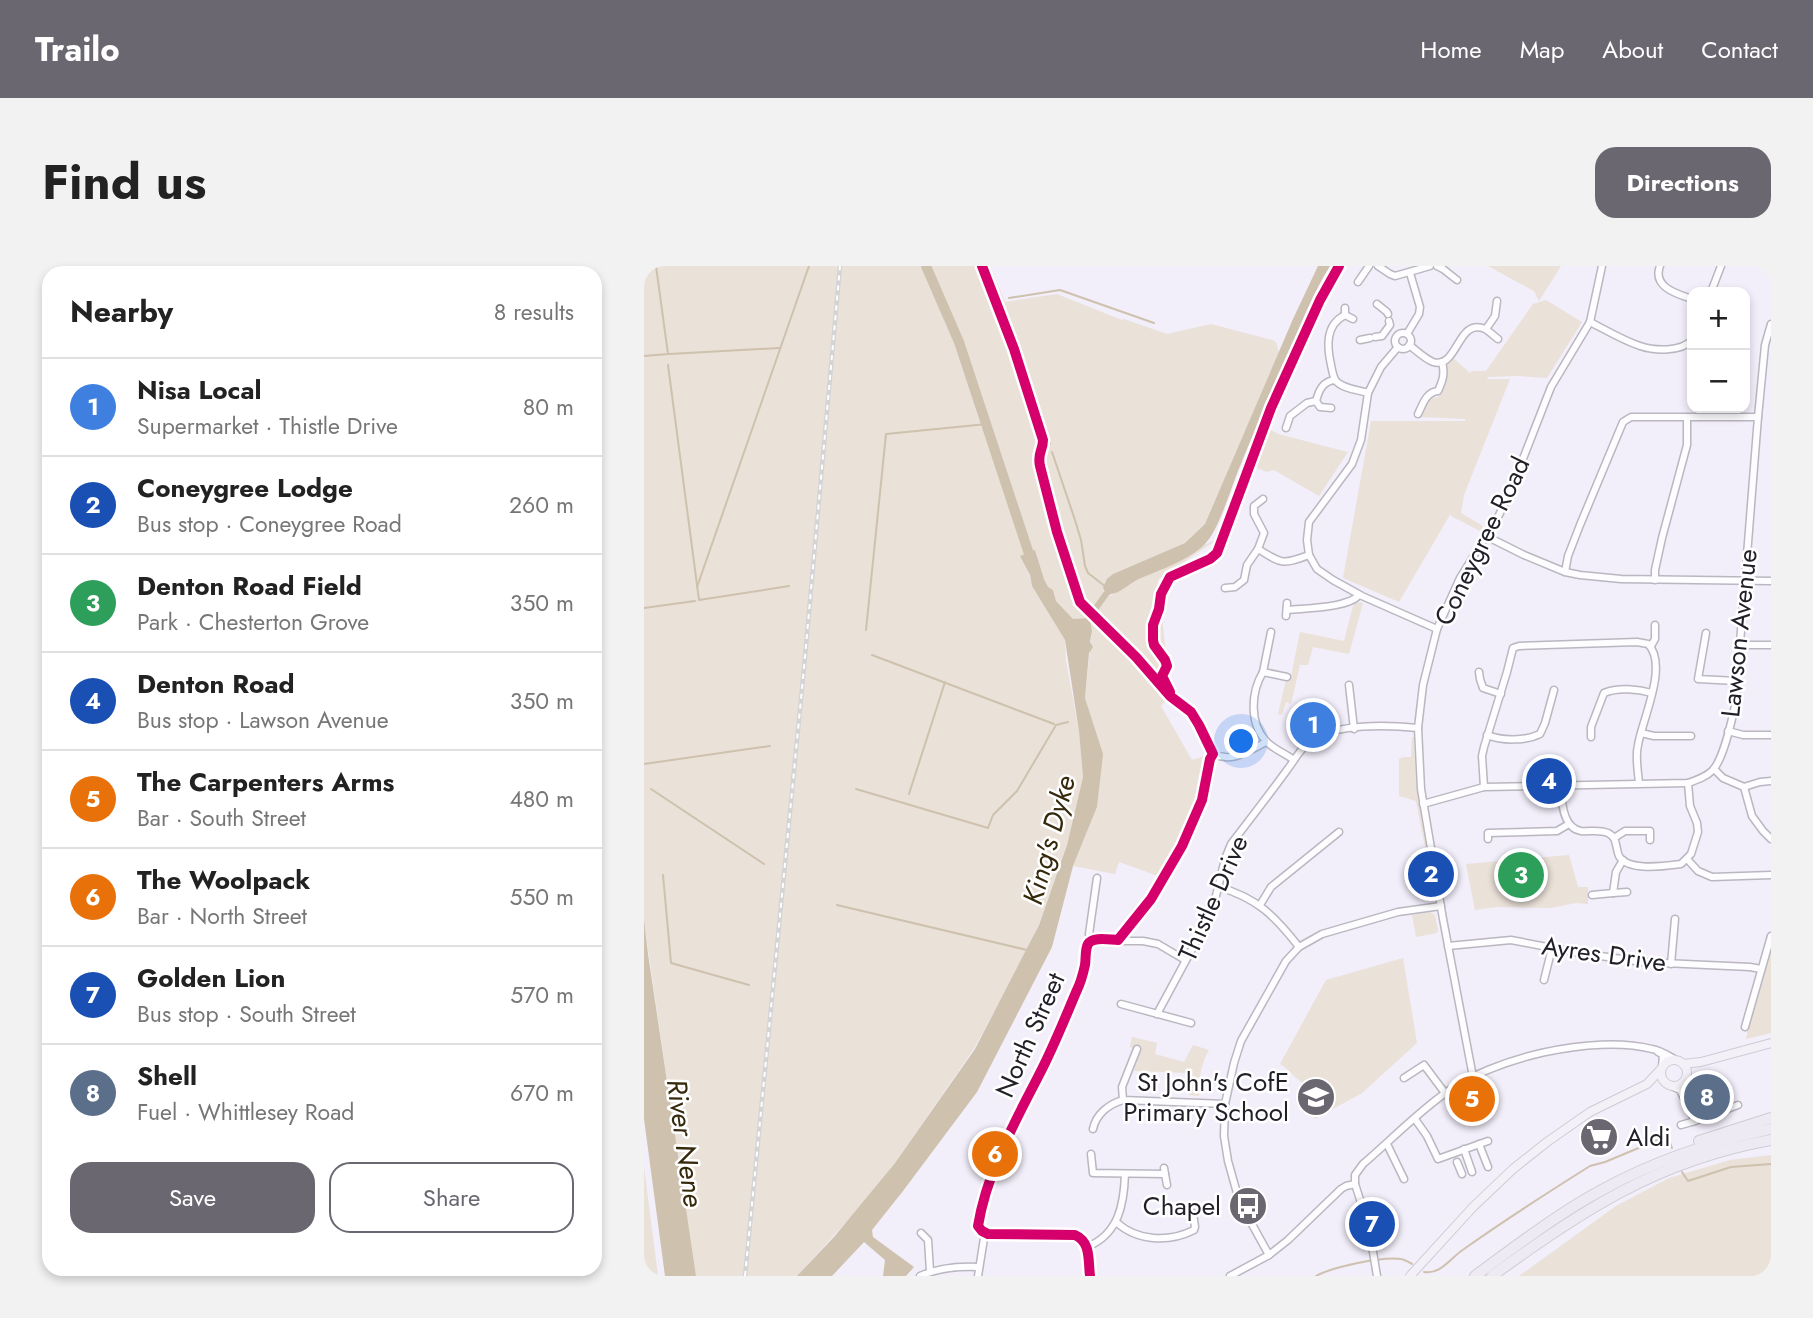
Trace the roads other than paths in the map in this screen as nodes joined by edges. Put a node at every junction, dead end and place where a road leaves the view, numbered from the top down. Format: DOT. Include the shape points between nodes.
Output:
graph roads {
  1 [pos="1369,266"];
  2 [pos="1378,266"];
  3 [pos="1430,266"];
  4 [pos="1437,266"];
  5 [pos="1602,266"];
  6 [pos="1660,266"];
  7 [pos="1721,266"];
  8 [pos="1410,273"];
  9 [pos="1457,280"];
  10 [pos="1357,282"];
  11 [pos="1713,287"];
  12 [pos="1687,297"];
  13 [pos="1497,301"];
  14 [pos="1377,304"];
  15 [pos="1353,319"];
  16 [pos="1590,322"];
  17 [pos="1771,324"];
  18 [pos="1486,329"];
  19 [pos="1387,330"];
  20 [pos="1407,334"];
  21 [pos="1396,337"];
  22 [pos="1498,339"];
  23 [pos="1360,340"];
  24 [pos="1687,344"];
  25 [pos="1409,345"];
  26 [pos="1398,347"];
  27 [pos="1442,362"];
  28 [pos="1335,380"];
  29 [pos="1771,386"];
  30 [pos="1761,387"];
  31 [pos="1368,393"];
  32 [pos="1316,401"];
  33 [pos="1331,408"];
  34 [pos="1418,414"];
  35 [pos="1758,417"];
  36 [pos="1687,418"];
  37 [pos="1286,428"];
  38 [pos="1263,499"];
  39 [pos="1486,536"];
  40 [pos="1258,549"];
  41 [pos="1309,555"];
  42 [pos="1565,572"];
  43 [pos="1655,580"];
  44 [pos="1745,581"];
  45 [pos="1771,581"];
  46 [pos="1224,588"];
  47 [pos="1359,594"];
  48 [pos="1287,610"];
  49 [pos="1655,625"];
  50 [pos="1437,629"];
  51 [pos="1271,632"];
  52 [pos="1706,633"];
  53 [pos="1740,645"];
  54 [pos="1771,645"];
  55 [pos="1651,646"];
  56 [pos="1264,672"];
  57 [pos="1479,672"];
  58 [pos="1287,676"];
  59 [pos="1737,681"];
  60 [pos="1349,685"];
  61 [pos="1554,690"];
  62 [pos="1652,692"];
  63 [pos="1500,694"];
  64 [pos="1170,696"];
  65 [pos="1418,728"];
  66 [pos="1354,729"];
  67 [pos="1728,731"];
  68 [pos="1641,733"];
  69 [pos="1488,735"];
  70 [pos="1771,735"];
  71 [pos="1691,736"];
  72 [pos="1590,737"];
  73 [pos="1266,742"];
  74 [pos="1294,760"];
  75 [pos="1714,769"];
  76 [pos="1771,781"];
  77 [pos="1688,782"];
  78 [pos="1639,783"];
  79 [pos="1561,784"];
  80 [pos="1484,787"];
  81 [pos="1744,787"];
  82 [pos="1423,804"];
  83 [pos="1569,824"];
  84 [pos="1339,832"];
  85 [pos="1614,838"];
  86 [pos="1488,839"];
  87 [pos="1771,839"];
  88 [pos="1650,840"];
  89 [pos="1687,859"];
  90 [pos="1623,860"];
  91 [pos="1771,875"];
  92 [pos="1097,878"];
  93 [pos="1162,882"];
  94 [pos="1219,887"];
  95 [pos="1627,892"];
  96 [pos="1613,893"];
  97 [pos="1592,894"];
  98 [pos="1260,905"];
  99 [pos="1441,906"];
  100 [pos="1675,919"];
  101 [pos="1771,936"];
  102 [pos="1118,940"];
  103 [pos="1091,941"];
  104 [pos="1448,946"];
  105 [pos="1299,947"];
  106 [pos="1552,948"];
  107 [pos="1185,960"];
  108 [pos="1671,964"];
  109 [pos="1761,969"];
  110 [pos="1544,980"];
  111 [pos="1121,1004"];
  112 [pos="1157,1014"];
  113 [pos="1191,1023"];
  114 [pos="1745,1027"];
  115 [pos="1771,1042"];
  116 [pos="1137,1049"];
  117 [pos="1654,1049"];
  118 [pos="1679,1062"];
  119 [pos="1701,1062"];
  120 [pos="1662,1068"];
  121 [pos="1473,1077"];
  122 [pos="1404,1078"];
  123 [pos="1685,1080"];
  124 [pos="1647,1084"];
  125 [pos="1668,1085"];
  126 [pos="1680,1090"];
  127 [pos="1445,1093"];
  128 [pos="1123,1100"];
  129 [pos="1225,1104"];
  130 [pos="1738,1105"];
  131 [pos="1771,1118"];
  132 [pos="1415,1119"];
  133 [pos="1695,1121"];
  134 [pos="1681,1125"];
  135 [pos="1093,1129"];
  136 [pos="1771,1129"];
  137 [pos="1488,1141"];
  138 [pos="1771,1141"];
  139 [pos="1387,1144"];
  140 [pos="1479,1144"];
  141 [pos="1464,1149"];
  142 [pos="1091,1154"];
  143 [pos="1671,1157"];
  144 [pos="1455,1158"];
  145 [pos="1488,1167"];
  146 [pos="1472,1172"];
  147 [pos="1125,1174"];
  148 [pos="1461,1174"];
  149 [pos="1404,1180"];
  150 [pos="1355,1184"];
  151 [pos="1167,1185"];
  152 [pos="1193,1213"];
  153 [pos="1116,1222"];
  154 [pos="985,1232"];
  155 [pos="921,1233"];
  156 [pos="1087,1247"];
  157 [pos="1269,1255"];
  158 [pos="978,1267"];
  159 [pos="930,1272"];
  160 [pos="920,1276"];
  161 [pos="978,1276"];
  162 [pos="1090,1276"];
  163 [pos="1230,1276"];
  164 [pos="1377,1276"];
  165 [pos="1410,1276"];
  166 [pos="1475,1276"];
  167 [pos="1492,1276"];
  1 -- 10 [label="street"];
  2 -- 8 [label="street" via="1395,276"];
  3 -- 8 [label="street"];
  4 -- 9 [label="street"];
  5 -- 16 [label="street, Coneygree Road"];
  6 -- 12 [label="street" via="1658,273 1665,288"];
  7 -- 11 [label="street"];
  8 -- 20 [label="street" via="1420,307"];
  13 -- 18 [label="street" via="1495,316"];
  14 -- 19 [label="street" via="1387,312"];
  15 -- 28 [label="street" via="1345,311 1327,339"];
  16 -- 24 [label="street" via="1641,346"];
  16 -- 39 [label="street, Coneygree Road" via="1554,379 1510,492"];
  17 -- 30 [label="street, Lawson Avenue"];
  18 -- 22 [label="street"];
  18 -- 27 [label="street" via="1467,331"];
  19 -- 21 [label="street"];
  19 -- 23 [label="street" via="1382,336"];
  20 -- 21 [label="street"];
  20 -- 25 [label="street"];
  21 -- 26 [label="street"];
  25 -- 26 [label="street"];
  25 -- 27 [label="street" via="1433,362"];
  26 -- 31 [label="street"];
  27 -- 34 [label="street" via="1444,380 1438,391 1427,396"];
  28 -- 31 [label="street"];
  28 -- 32 [label="street" via="1321,387"];
  29 -- 30 [label="street"];
  30 -- 35 [label="street, Lawson Avenue"];
  31 -- 41 [label="street" via="1361,440 1352,464 1309,522"];
  32 -- 33 [label="street" via="1320,407"];
  32 -- 37 [label="street" via="1307,402 1290,416"];
  35 -- 36 [label="street"];
  35 -- 44 [label="street, Lawson Avenue"];
  36 -- 42 [label="street" via="1631,417 1623,422"];
  36 -- 43 [label="street" via="1687,445"];
  38 -- 40 [label="street" via="1254,506 1264,533"];
  39 -- 42 [label="street"];
  39 -- 50 [label="street, Coneygree Road"];
  40 -- 41 [label="street" via="1282,563"];
  40 -- 46 [label="street" via="1244,580"];
  41 -- 47 [label="street" via="1317,569"];
  42 -- 43 [label="street"];
  43 -- 44 [label="street"];
  44 -- 45 [label="street"];
  44 -- 53 [label="street, Lawson Avenue"];
  47 -- 48 [label="street" via="1343,604"];
  47 -- 50 [label="street"];
  49 -- 55 [label="street"];
  50 -- 65 [label="street, Coneygree Road"];
  51 -- 56 [label="street"];
  52 -- 59 [label="street" via="1698,679"];
  53 -- 54 [label="street"];
  53 -- 59 [label="street, Lawson Avenue"];
  55 -- 62 [label="street" via="1655,654"];
  55 -- 63 [label="street" via="1637,642 1519,646 1513,648"];
  56 -- 58 [label="street"];
  56 -- 73 [label="street" via="1254,717"];
  57 -- 63 [label="street" via="1483,688"];
  59 -- 67 [label="street, Lawson Avenue"];
  60 -- 66 [label="street"];
  61 -- 69 [label="street" via="1540,734 1532,738"];
  62 -- 68 [label="street"];
  62 -- 72 [label="street" via="1604,693"];
  63 -- 69 [label="street"];
  64 -- 73 [label="street" via="1191,712 1213,754 1235,758"];
  65 -- 66 [label="street, Thistle Drive" via="1381,725"];
  65 -- 82 [label="street, Coneygree Road"];
  66 -- 74 [label="street, Thistle Drive" via="1313,739"];
  67 -- 70 [label="street"];
  67 -- 75 [label="street, Lawson Avenue"];
  68 -- 71 [label="street" via="1681,740"];
  68 -- 78 [label="street"];
  69 -- 80 [label="street" via="1482,756"];
  73 -- 74 [label="street"];
  74 -- 94 [label="street, Thistle Drive" via="1231,844"];
  75 -- 77 [label="street"];
  75 -- 81 [label="street"];
  76 -- 81 [label="street"];
  77 -- 78 [label="street"];
  77 -- 89 [label="street" via="1689,806 1698,832"];
  78 -- 79 [label="street"];
  79 -- 80 [label="street"];
  79 -- 83 [label="street"];
  80 -- 82 [label="street"];
  81 -- 87 [label="street" via="1752,816"];
  82 -- 99 [label="street, Coneygree Road"];
  83 -- 85 [label="street"];
  83 -- 86 [label="street" via="1557,831 1488,833"];
  84 -- 98 [label="street" via="1271,887"];
  85 -- 88 [label="street" via="1625,831 1650,831"];
  85 -- 90 [label="street"];
  89 -- 90 [label="street" via="1681,864 1638,867"];
  89 -- 91 [label="street" via="1698,872 1712,877"];
  90 -- 96 [label="street"];
  92 -- 103 [label="street, North Street"];
  93 -- 102 [label="street"];
  94 -- 98 [label="street"];
  94 -- 107 [label="street, Thistle Drive" via="1212,912"];
  95 -- 96 [label="street"];
  96 -- 97 [label="street"];
  98 -- 105 [label="street"];
  99 -- 104 [label="street, Coneygree Road"];
  99 -- 105 [label="street" via="1398,912 1322,934"];
  100 -- 108 [label="street"];
  101 -- 109 [label="street"];
  102 -- 103 [label="street"];
  102 -- 107 [label="street" via="1158,944"];
  103 -- 154 [label="street, North Street" via="1081,981 986,1186 978,1226"];
  104 -- 106 [label="street, Ayres Drive" via="1507,939"];
  104 -- 121 [label="street, Coneygree Road"];
  105 -- 129 [label="street" via="1279,971 1241,1041"];
  106 -- 108 [label="street, Ayres Drive"];
  106 -- 110 [label="street"];
  107 -- 112 [label="street, Thistle Drive"];
  108 -- 109 [label="street, Ayres Drive"];
  109 -- 114 [label="street"];
  111 -- 112 [label="street"];
  112 -- 113 [label="street"];
  115 -- 119 [label="main road"];
  116 -- 128 [label="street" via="1122,1087"];
  117 -- 118 [label="street"];
  117 -- 120 [label="street" via="1663,1055"];
  117 -- 121 [label="street" via="1612,1044 1574,1047 1503,1063"];
  118 -- 119 [label="main road"];
  118 -- 120 [label="main road" via="1668,1061"];
  118 -- 123 [label="main road" via="1686,1071"];
  119 -- 123 [label="main road"];
  120 -- 124 [label="main road"];
  120 -- 125 [label="main road" via="1661,1077"];
  121 -- 127 [label="street"];
  122 -- 127 [label="street" via="1424,1065"];
  123 -- 125 [label="main road" via="1678,1086"];
  123 -- 126 [label="street"];
  124 -- 125 [label="main road"];
  124 -- 165 [label="main road" via="1590,1112 1534,1152 1491,1189"];
  125 -- 126 [label="street"];
  126 -- 133 [label="street"];
  127 -- 132 [label="street"];
  128 -- 129 [label="street"];
  128 -- 135 [label="street" via="1106,1108"];
  129 -- 157 [label="street" via="1224,1136 1232,1178"];
  130 -- 133 [label="street"];
  131 -- 143 [label="highway" via="1717,1134"];
  132 -- 139 [label="street"];
  132 -- 144 [label="street" via="1438,1159"];
  133 -- 134 [label="street"];
  136 -- 143 [label="highway"];
  137 -- 140 [label="street"];
  138 -- 167 [label="highway" via="1723,1150 1627,1187 1573,1218"];
  139 -- 149 [label="street"];
  139 -- 150 [label="street" via="1360,1168"];
  140 -- 141 [label="street"];
  140 -- 145 [label="street"];
  141 -- 144 [label="street"];
  141 -- 146 [label="street"];
  142 -- 147 [label="street" via="1093,1173"];
  143 -- 166 [label="highway" via="1598,1192"];
  144 -- 148 [label="street"];
  147 -- 151 [label="street" via="1164,1171"];
  147 -- 153 [label="street"];
  150 -- 157 [label="street" via="1341,1189"];
  150 -- 164 [label="street"];
  152 -- 153 [label="street" via="1194,1230 1160,1238 1138,1235"];
  153 -- 156 [label="street"];
  154 -- 156 [label="street" via="1075,1235"];
  154 -- 158 [label="street"];
  155 -- 159 [label="street" via="928,1240"];
  156 -- 162 [label="street"];
  157 -- 163 [label="street"];
  158 -- 159 [label="street"];
  158 -- 161 [label="street"];
  159 -- 160 [label="street"];
}
